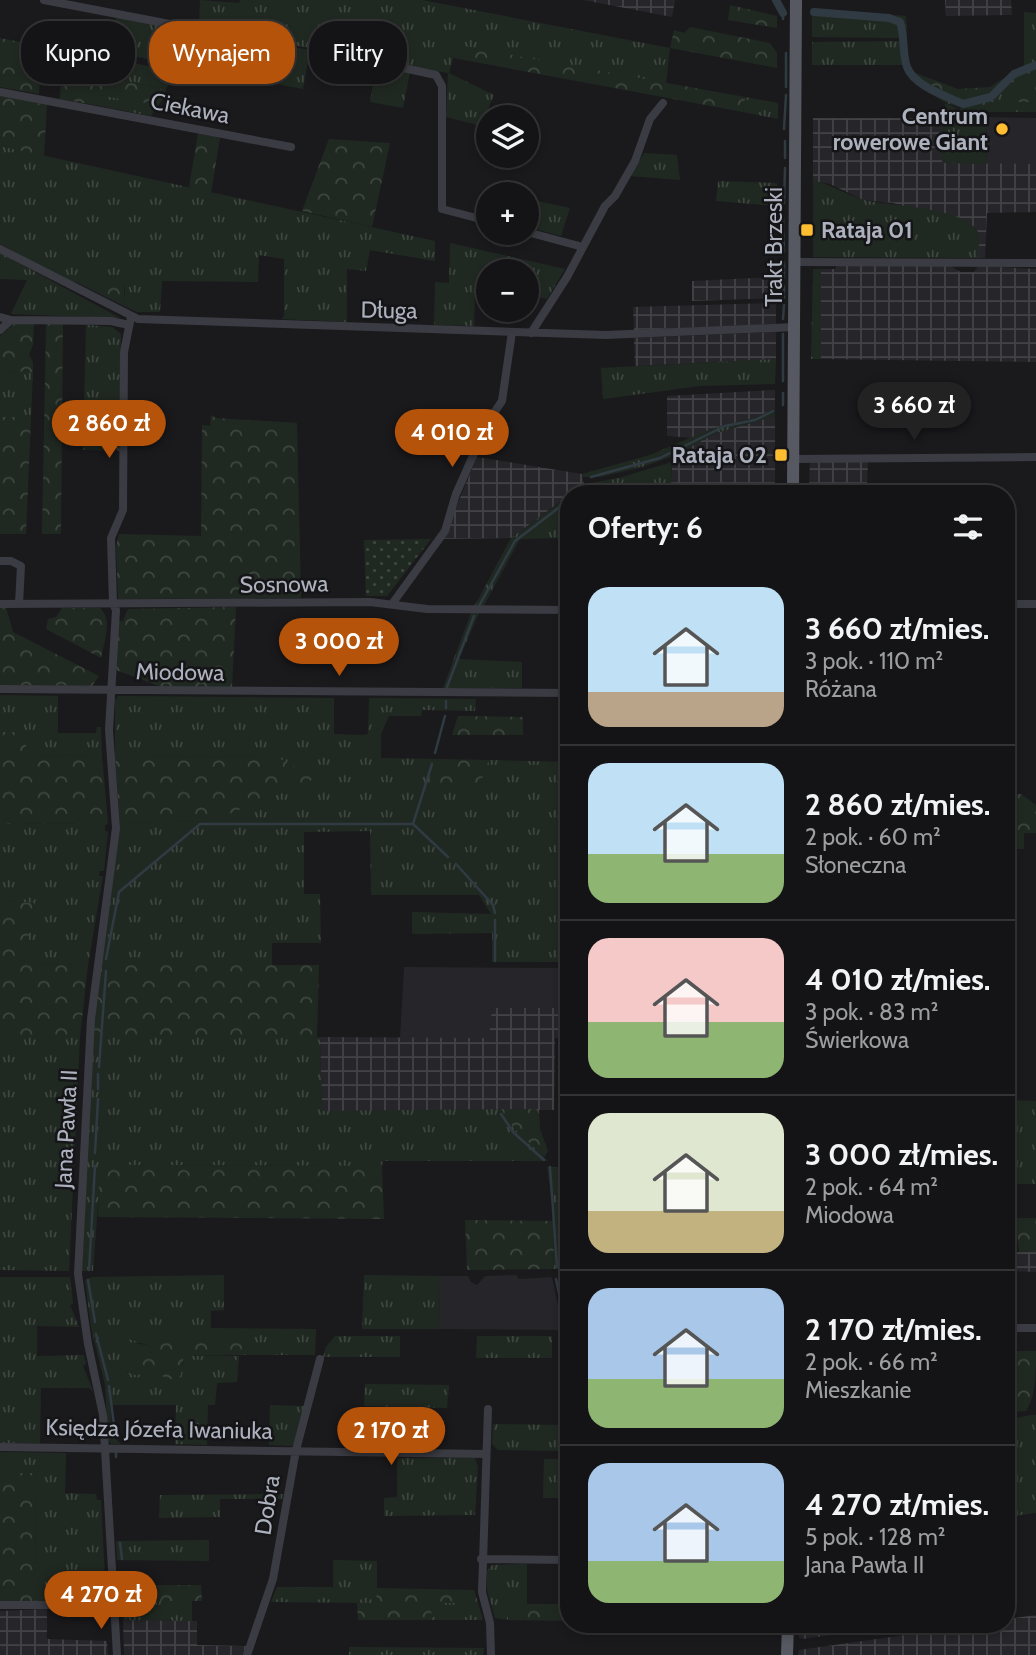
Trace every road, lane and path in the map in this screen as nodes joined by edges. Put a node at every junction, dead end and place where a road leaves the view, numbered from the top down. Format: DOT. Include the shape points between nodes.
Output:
graph roads {
  1 [pos="44,0"];
  2 [pos="796,0"];
  3 [pos="154,21"];
  4 [pos="407,67"];
  5 [pos="0,92"];
  6 [pos="663,103"];
  7 [pos="291,147"];
  8 [pos="476,219"];
  9 [pos="539,235"];
  10 [pos="583,247"];
  11 [pos="0,249"];
  12 [pos="795,262"];
  13 [pos="1036,263"];
  14 [pos="0,317"];
  15 [pos="11,320"];
  16 [pos="130,321"];
  17 [pos="795,327"];
  18 [pos="0,330"];
  19 [pos="512,332"];
  20 [pos="531,333"];
  21 [pos="1036,457"];
  22 [pos="794,459"];
  23 [pos="793,485"];
  24 [pos="0,561"];
  25 [pos="0,604"];
  26 [pos="19,604"];
  27 [pos="113,604"];
  28 [pos="392,604"];
  29 [pos="1015,604"];
  30 [pos="1036,604"];
  31 [pos="560,610"];
  32 [pos="0,690"];
  33 [pos="109,691"];
  34 [pos="560,693"];
  35 [pos="1015,1328"];
  36 [pos="1036,1328"];
  37 [pos="320,1359"];
  38 [pos="488,1409"];
  39 [pos="0,1447"];
  40 [pos="105,1448"];
  41 [pos="296,1450"];
  42 [pos="486,1454"];
  43 [pos="481,1559"];
  44 [pos="560,1560"];
  45 [pos="0,1605"];
  46 [pos="114,1605"];
  47 [pos="788,1633"];
  48 [pos="117,1655"];
  49 [pos="247,1655"];
  50 [pos="491,1655"];
  51 [pos="787,1655"];
  1 -- 3 [label="street"];
  2 -- 12 [label="main road, Trakt Brzeski"];
  4 -- 8 [label="street" via="439,78 442,86 442,209"];
  5 -- 7 [label="street, Ciekawa"];
  6 -- 10 [label="street" via="650,118 635,161"];
  9 -- 10 [label="street"];
  10 -- 20 [label="street"];
  11 -- 16 [label="street, Długa"];
  12 -- 13 [label="street"];
  12 -- 17 [label="main road, Trakt Brzeski"];
  14 -- 15 [label="street"];
  15 -- 16 [label="street"];
  15 -- 18 [label="street"];
  16 -- 19 [label="street, Długa"];
  16 -- 27 [label="street, Jana Pawła II" via="124,352 123,510 111,538"];
  17 -- 20 [label="street, Długa" via="658,334"];
  17 -- 22 [label="main road, Trakt Brzeski"];
  19 -- 20 [label="street, Długa"];
  19 -- 28 [label="street" via="502,401 489,420 445,531"];
  21 -- 22 [label="street"];
  22 -- 23 [label="main road, Trakt Brzeski"];
  24 -- 26 [label="street" via="21,566"];
  25 -- 26 [label="street, Sosnowa"];
  26 -- 27 [label="street, Sosnowa"];
  27 -- 28 [label="street, Sosnowa"];
  27 -- 33 [label="street, Jana Pawła II" via="116,617"];
  28 -- 31 [label="street, Sosnowa" via="427,610"];
  29 -- 30 [label="street"];
  32 -- 33 [label="street, Miodowa"];
  33 -- 34 [label="street, Miodowa"];
  33 -- 40 [label="street, Jana Pawła II" via="117,828 90,1029 78,1274 101,1396"];
  35 -- 36 [label="street"];
  37 -- 41 [label="street, Dobra"];
  38 -- 42 [label="street"];
  39 -- 40 [label="street, Księdza Józefa Iwaniuka"];
  40 -- 41 [label="street, Księdza Józefa Iwaniuka"];
  40 -- 46 [label="street, Jana Pawła II"];
  41 -- 42 [label="street, Księdza Józefa Iwaniuka"];
  41 -- 49 [label="street, Dobra" via="272,1579"];
  42 -- 43 [label="street"];
  43 -- 44 [label="street"];
  43 -- 50 [label="street"];
  45 -- 46 [label="street"];
  46 -- 48 [label="street, Jana Pawła II"];
  47 -- 51 [label="main road"];
}
